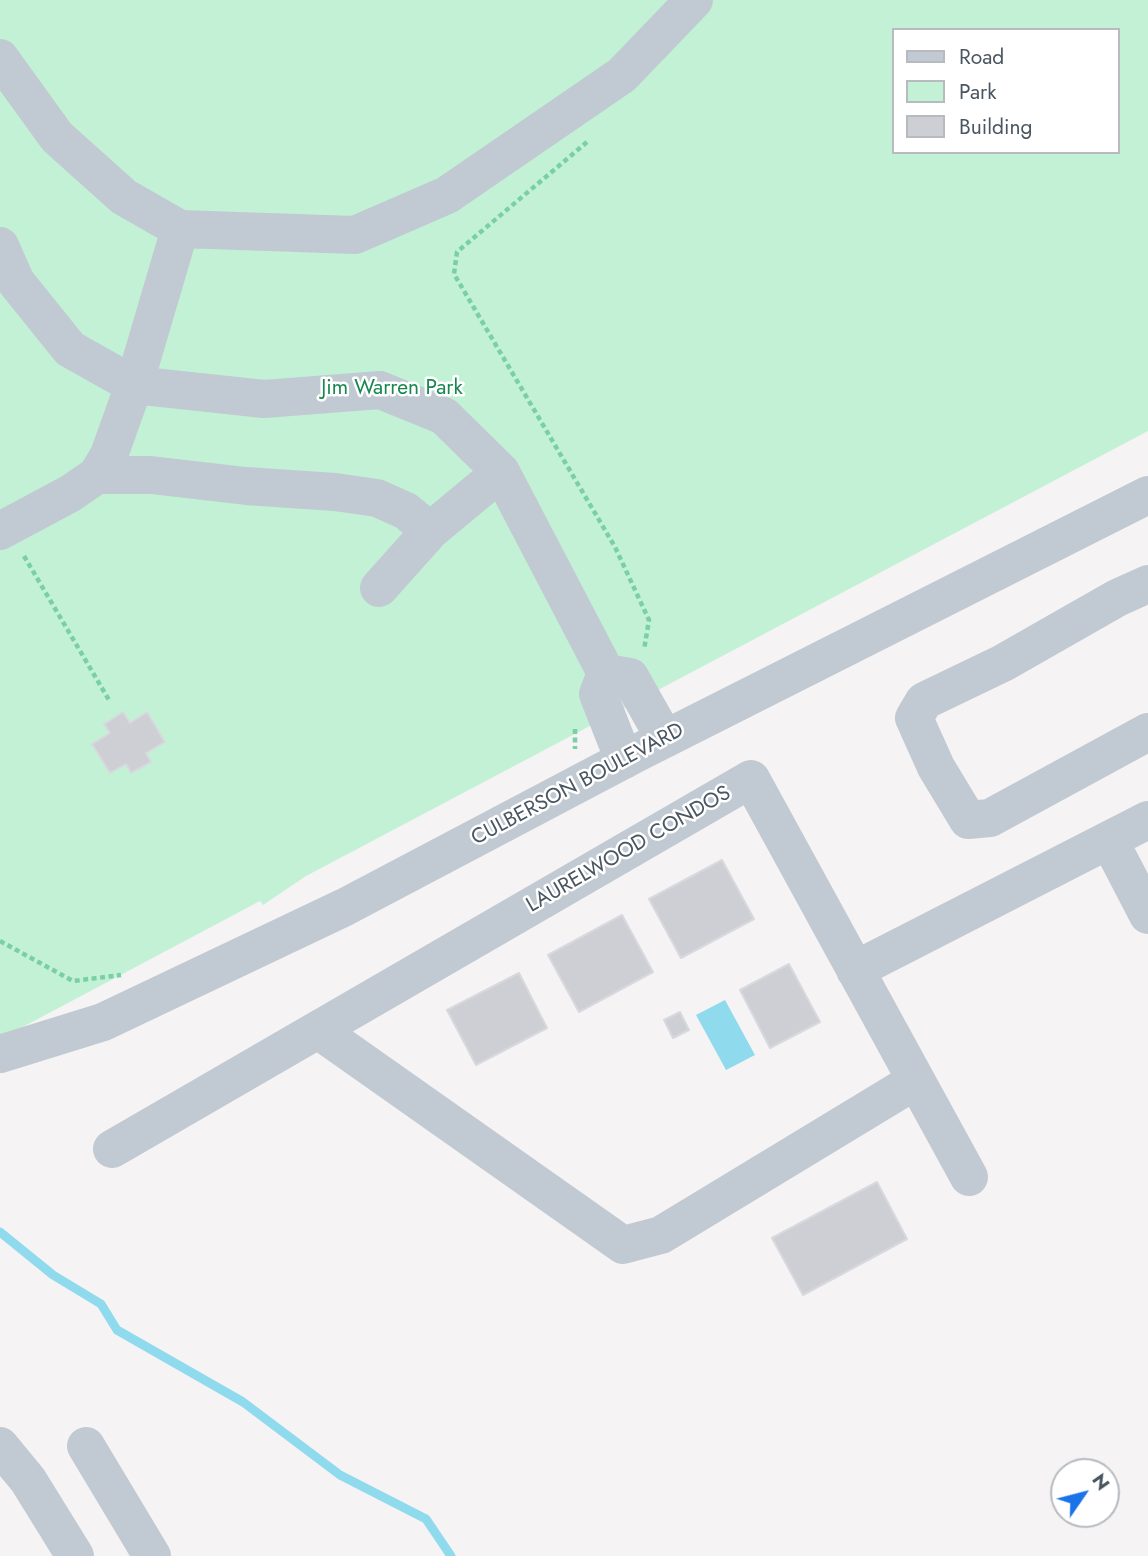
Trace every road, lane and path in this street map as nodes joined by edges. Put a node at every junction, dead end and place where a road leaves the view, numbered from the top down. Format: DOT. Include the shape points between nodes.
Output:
graph roads {
  1 [pos="694,0"];
  2 [pos="0,58"];
  3 [pos="591,139"];
  4 [pos="180,229"];
  5 [pos="0,247"];
  6 [pos="134,386"];
  7 [pos="501,472"];
  8 [pos="97,475"];
  9 [pos="1148,495"];
  10 [pos="4,529"];
  11 [pos="430,531"];
  12 [pos="1148,584"];
  13 [pos="379,589"];
  14 [pos="606,673"];
  15 [pos="109,700"];
  16 [pos="575,725"];
  17 [pos="1148,732"];
  18 [pos="665,739"];
  19 [pos="568,757"];
  20 [pos="624,760"];
  21 [pos="1148,820"];
  22 [pos="1109,840"];
  23 [pos="1148,915"];
  24 [pos="0,941"];
  25 [pos="855,970"];
  26 [pos="127,974"];
  27 [pos="318,1030"];
  28 [pos="0,1054"];
  29 [pos="915,1081"];
  30 [pos="112,1149"];
  31 [pos="969,1177"];
  32 [pos="0,1446"];
  33 [pos="86,1446"];
  34 [pos="75,1556"];
  35 [pos="152,1556"];
  1 -- 4 [label="street" via="622,75 447,195 355,235"];
  2 -- 4 [label="street" via="57,137 124,197"];
  3 -- 14 [label="path" via="457,252 453,274 615,547 649,620 644,653"];
  4 -- 6 [label="street"];
  5 -- 6 [label="street" via="16,282 70,349"];
  6 -- 7 [label="street" via="264,399 380,390 444,416"];
  6 -- 8 [label="street"];
  7 -- 11 [label="street"];
  7 -- 14 [label="street"];
  8 -- 10 [label="street"];
  8 -- 11 [label="street" via="151,475 377,498 406,511"];
  9 -- 18 [label="street, CULBERSON BOULEVARD"];
  10 -- 15 [label="path"];
  11 -- 13 [label="street"];
  12 -- 17 [label="street" via="924,701 914,718 968,820 990,818"];
  14 -- 18 [label="street" via="630,677"];
  14 -- 20 [label="street" via="598,694"];
  16 -- 19 [label="path" via="576,749"];
  18 -- 20 [label="street, CULBERSON BOULEVARD"];
  20 -- 28 [label="street, CULBERSON BOULEVARD" via="345,907 103,1022"];
  21 -- 22 [label="street"];
  22 -- 23 [label="street"];
  22 -- 25 [label="street"];
  24 -- 26 [label="path" via="73,981"];
  25 -- 27 [label="street, LAURELWOOD CONDOS" via="751,779"];
  25 -- 29 [label="street, LAURELWOOD CONDOS"];
  27 -- 29 [label="street" via="623,1245 661,1235"];
  27 -- 30 [label="street, LAURELWOOD CONDOS"];
  29 -- 31 [label="street, LAURELWOOD CONDOS"];
  32 -- 34 [label="street" via="28,1480"];
  33 -- 35 [label="street"];
}
